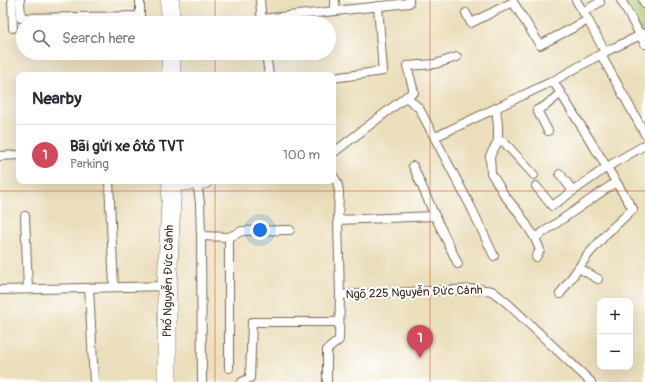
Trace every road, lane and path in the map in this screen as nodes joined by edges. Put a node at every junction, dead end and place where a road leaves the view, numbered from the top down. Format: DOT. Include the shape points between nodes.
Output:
graph roads {
  1 [pos="12,0"];
  2 [pos="20,0"];
  3 [pos="140,0"];
  4 [pos="170,0"];
  5 [pos="260,0"];
  6 [pos="335,0"];
  7 [pos="409,0"];
  8 [pos="576,0"];
  9 [pos="621,0"];
  10 [pos="643,0"];
  11 [pos="600,2"];
  12 [pos="645,4"];
  13 [pos="378,6"];
  14 [pos="335,11"];
  15 [pos="582,12"];
  16 [pos="466,13"];
  17 [pos="20,16"];
  18 [pos="140,16"];
  19 [pos="170,16"];
  20 [pos="261,16"];
  21 [pos="298,16"];
  22 [pos="588,20"];
  23 [pos="13,28"];
  24 [pos="643,34"];
  25 [pos="645,44"];
  26 [pos="603,54"];
  27 [pos="457,57"];
  28 [pos="171,60"];
  29 [pos="267,60"];
  30 [pos="171,72"];
  31 [pos="269,72"];
  32 [pos="336,78"];
  33 [pos="553,81"];
  34 [pos="561,93"];
  35 [pos="406,97"];
  36 [pos="496,108"];
  37 [pos="548,130"];
  38 [pos="645,134"];
  39 [pos="435,137"];
  40 [pos="498,140"];
  41 [pos="645,145"];
  42 [pos="336,152"];
  43 [pos="0,156"];
  44 [pos="16,156"];
  45 [pos="413,166"];
  46 [pos="607,167"];
  47 [pos="560,174"];
  48 [pos="534,175"];
  49 [pos="336,180"];
  50 [pos="616,182"];
  51 [pos="109,184"];
  52 [pos="172,184"];
  53 [pos="201,184"];
  54 [pos="536,186"];
  55 [pos="573,191"];
  56 [pos="25,216"];
  57 [pos="434,216"];
  58 [pos="338,220"];
  59 [pos="290,230"];
  60 [pos="201,236"];
  61 [pos="229,237"];
  62 [pos="535,238"];
  63 [pos="494,256"];
  64 [pos="536,257"];
  65 [pos="458,264"];
  66 [pos="579,268"];
  67 [pos="598,279"];
  68 [pos="167,286"];
  69 [pos="114,287"];
  70 [pos="89,288"];
  71 [pos="0,290"];
  72 [pos="28,290"];
  73 [pos="560,294"];
  74 [pos="340,295"];
  75 [pos="339,322"];
  76 [pos="229,368"];
  77 [pos="94,382"];
  78 [pos="167,382"];
  79 [pos="202,382"];
  80 [pos="242,382"];
  81 [pos="327,382"];
  82 [pos="592,382"];
  1 -- 23 [label="lane"];
  2 -- 17 [label="lane"];
  3 -- 18 [label="lane"];
  4 -- 19 [label="street"];
  5 -- 20 [label="lane"];
  6 -- 14 [label="lane"];
  7 -- 13 [label="lane" via="410,3"];
  8 -- 15 [label="lane"];
  9 -- 24 [label="lane"];
  10 -- 12 [label="lane"];
  11 -- 15 [label="lane"];
  13 -- 14 [label="lane"];
  13 -- 32 [label="lane" via="383,71"];
  14 -- 21 [label="lane"];
  15 -- 22 [label="lane"];
  16 -- 22 [label="lane" via="471,23 513,2 540,45"];
  22 -- 26 [label="lane"];
  24 -- 25 [label="lane"];
  24 -- 26 [label="lane"];
  26 -- 33 [label="lane"];
  26 -- 38 [label="lane"];
  27 -- 35 [label="lane" via="435,64 407,66 414,92"];
  28 -- 30 [label="street"];
  29 -- 31 [label="lane"];
  33 -- 34 [label="lane"];
  33 -- 36 [label="lane"];
  34 -- 37 [label="lane" via="537,110"];
  34 -- 46 [label="lane"];
  35 -- 39 [label="lane" via="419,108"];
  35 -- 42 [label="lane"];
  36 -- 39 [label="lane"];
  36 -- 40 [label="lane"];
  39 -- 63 [label="lane"];
  40 -- 48 [label="lane" via="504,142"];
  40 -- 62 [label="lane" via="490,156 491,173"];
  41 -- 46 [label="lane"];
  43 -- 44 [label="lane"];
  45 -- 57 [label="lane"];
  46 -- 50 [label="lane"];
  46 -- 55 [label="lane"];
  47 -- 55 [label="lane"];
  49 -- 58 [label="lane, Ngõ 225 Nguyễn Đức Cảnh" via="339,191"];
  50 -- 62 [label="lane"];
  50 -- 66 [label="lane" via="633,209 607,233"];
  51 -- 69 [label="lane"];
  52 -- 68 [label="street, Phố Nguyễn Đức Cảnh"];
  53 -- 60 [label="lane"];
  54 -- 55 [label="lane" via="552,206"];
  56 -- 72 [label="lane"];
  57 -- 58 [label="lane"];
  57 -- 65 [label="lane"];
  58 -- 74 [label="lane, Ngõ 225 Nguyễn Đức Cảnh"];
  59 -- 61 [label="lane" via="242,231"];
  60 -- 61 [label="lane"];
  60 -- 79 [label="lane"];
  61 -- 76 [label="lane"];
  62 -- 64 [label="lane" via="540,250"];
  66 -- 67 [label="lane"];
  66 -- 73 [label="lane"];
  68 -- 69 [label="lane"];
  68 -- 78 [label="street, Phố Nguyễn Đức Cảnh"];
  69 -- 70 [label="lane"];
  70 -- 72 [label="lane"];
  70 -- 77 [label="lane"];
  71 -- 72 [label="lane"];
  74 -- 75 [label="lane"];
  74 -- 82 [label="lane, Ngõ 225 Nguyễn Đức Cảnh" via="478,289 492,291"];
  75 -- 80 [label="lane" via="252,322 250,378"];
  75 -- 81 [label="lane" via="339,340 327,350"];
}
